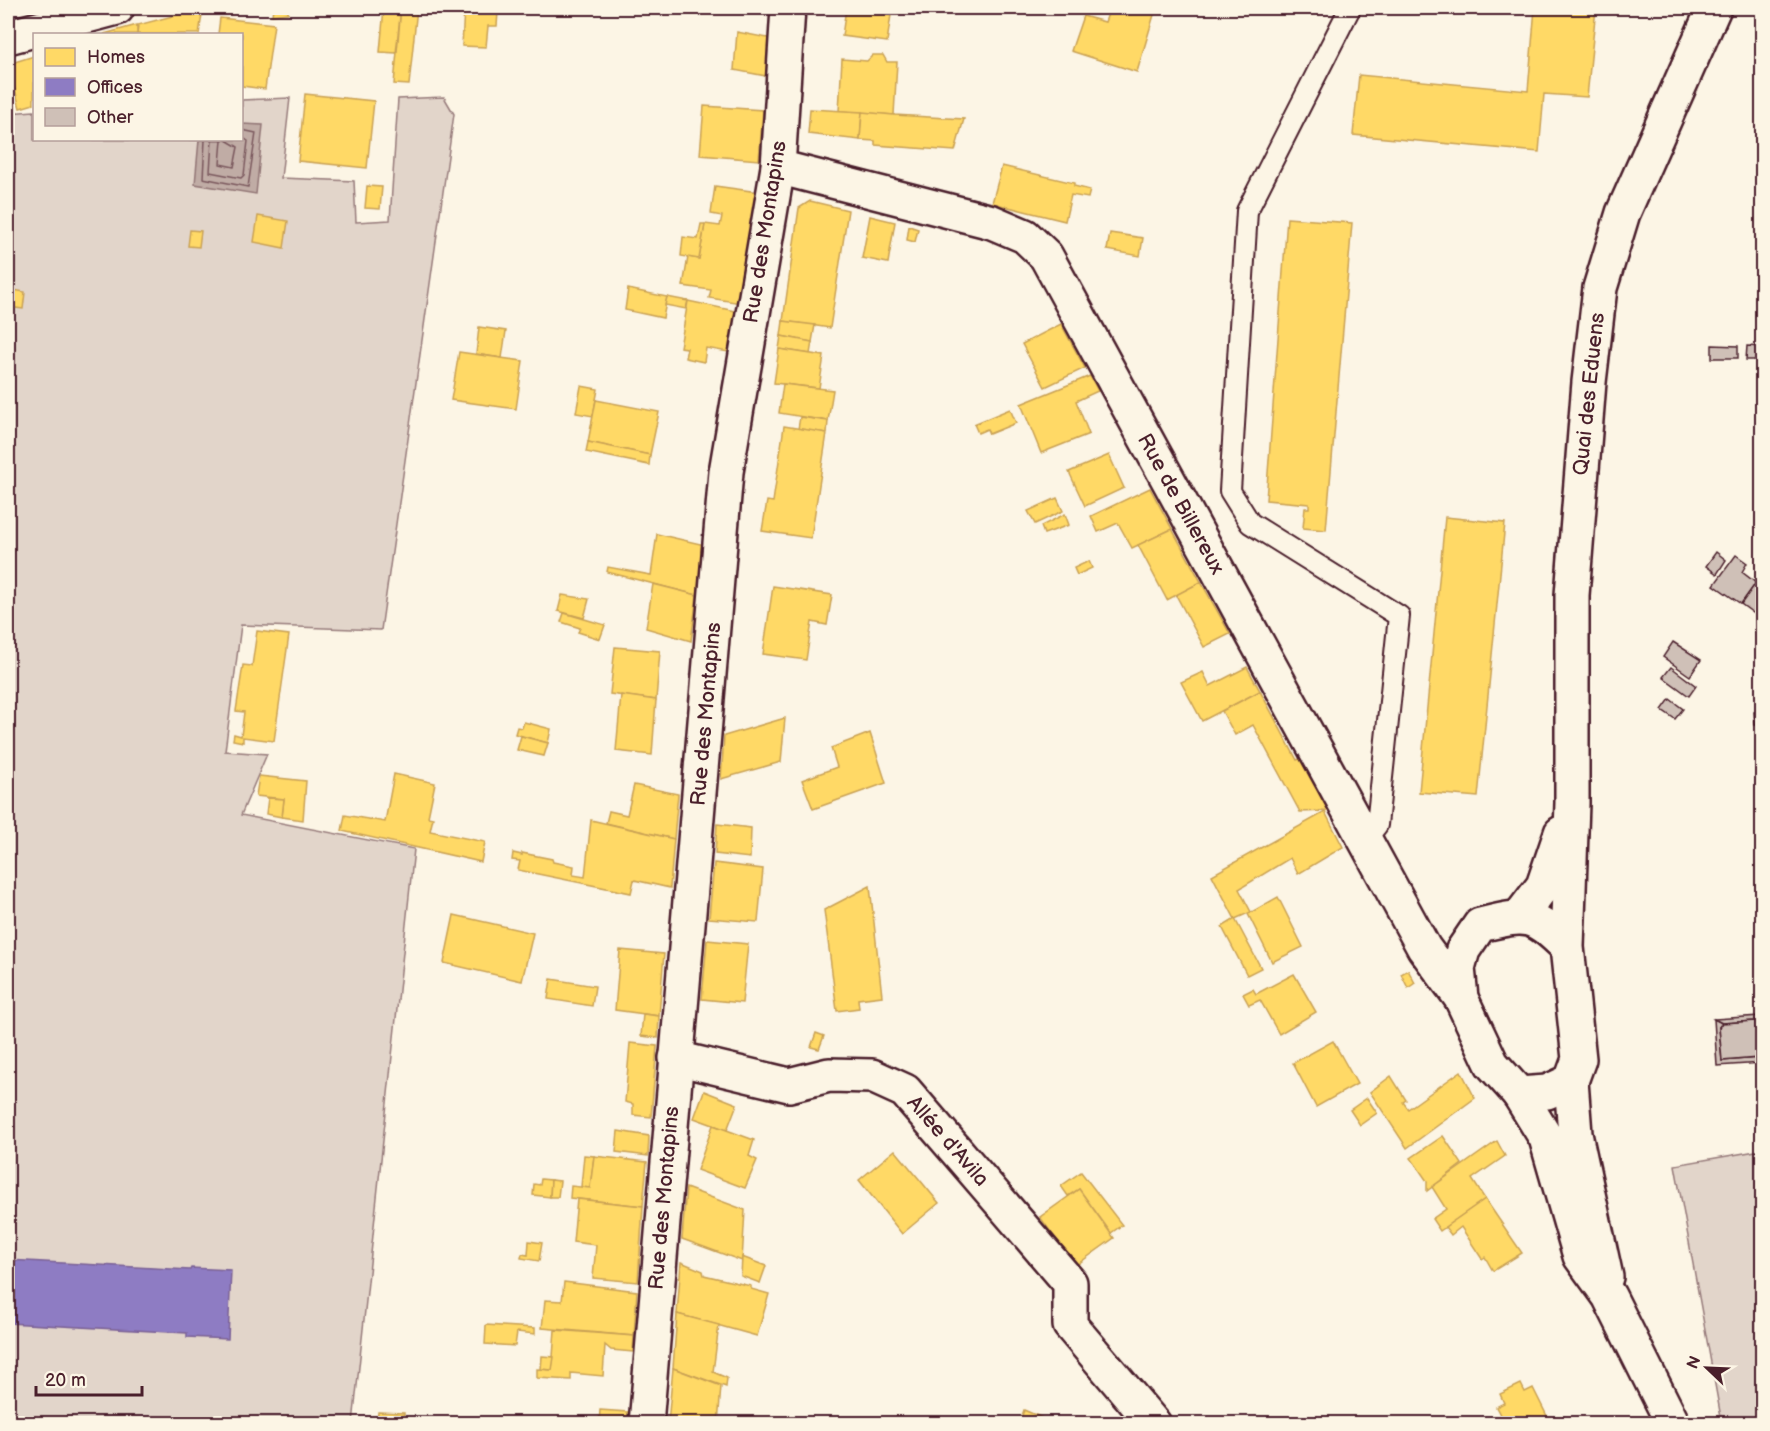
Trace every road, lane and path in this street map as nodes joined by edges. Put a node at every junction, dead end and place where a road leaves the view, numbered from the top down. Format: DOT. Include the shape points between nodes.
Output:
graph roads {
  1 [pos="117,8"];
  2 [pos="788,8"];
  3 [pos="1350,8"];
  4 [pos="1714,8"];
  5 [pos="8,37"];
  6 [pos="778,167"];
  7 [pos="1572,803"];
  8 [pos="1365,840"];
  9 [pos="1520,916"];
  10 [pos="1567,947"];
  11 [pos="1461,998"];
  12 [pos="676,1058"];
  13 [pos="1571,1081"];
  14 [pos="1519,1094"];
  15 [pos="1609,1296"];
  16 [pos="646,1424"];
  17 [pos="1154,1424"];
  18 [pos="1673,1424"];
  1 -- 5 [label="street"];
  2 -- 6 [label="street, Rue des Montapins"];
  3 -- 8 [label="lane" via="1247,211 1230,491 1250,523 1399,615 1377,825"];
  4 -- 7 [label="street, Quai des Eduens" via="1623,213 1600,288 1572,595"];
  6 -- 8 [label="street, Rue de Billereux" via="992,222 1026,236 1046,256"];
  6 -- 12 [label="street, Rue des Montapins" via="726,472"];
  7 -- 9 [label="street, Quai des Eduens" via="1543,886"];
  7 -- 10 [label="street, Quai des Eduens"];
  8 -- 11 [label="street, Rue de Billereux" via="1424,948"];
  9 -- 10 [label="street" via="1546,927"];
  9 -- 11 [label="street" via="1479,925 1463,950 1458,968"];
  10 -- 13 [label="street" via="1579,1059"];
  11 -- 14 [label="street" via="1492,1064"];
  12 -- 16 [label="street, Rue des Montapins"];
  12 -- 17 [label="street, Allée d'Avila" via="789,1084 829,1075 872,1076 905,1091 1070,1283 1070,1325"];
  13 -- 14 [label="street" via="1547,1092"];
  13 -- 15 [label="street" via="1575,1134"];
  14 -- 15 [label="street" via="1546,1138 1580,1256"];
  15 -- 18 [label="street"];
}
